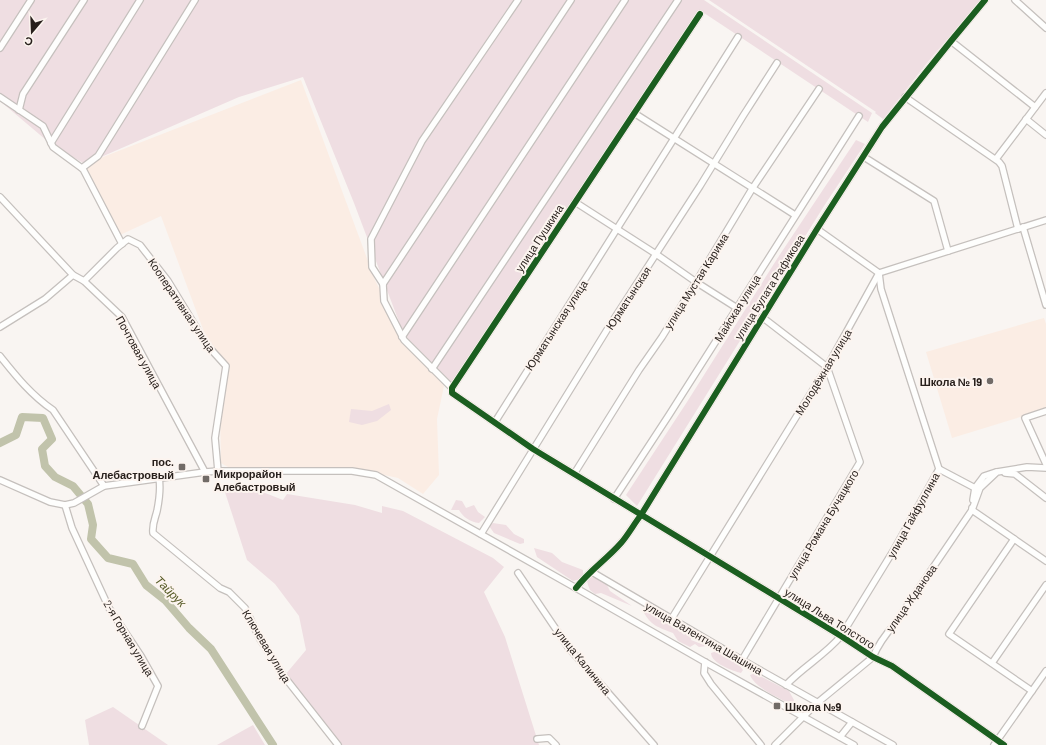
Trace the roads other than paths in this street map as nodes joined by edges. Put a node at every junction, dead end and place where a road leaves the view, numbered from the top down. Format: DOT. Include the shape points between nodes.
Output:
graph roads {
  1 [pos="30,0"];
  2 [pos="84,0"];
  3 [pos="140,0"];
  4 [pos="196,0"];
  5 [pos="518,0"];
  6 [pos="571,0"];
  7 [pos="625,0"];
  8 [pos="678,0"];
  9 [pos="985,0"];
  10 [pos="1015,0"];
  11 [pos="700,14"];
  12 [pos="1046,28"];
  13 [pos="738,37"];
  14 [pos="951,41"];
  15 [pos="0,48"];
  16 [pos="777,63"];
  17 [pos="819,89"];
  18 [pos="1046,94"];
  19 [pos="0,97"];
  20 [pos="905,97"];
  21 [pos="1035,107"];
  22 [pos="19,110"];
  23 [pos="634,113"];
  24 [pos="859,116"];
  25 [pos="1026,119"];
  26 [pos="1046,135"];
  27 [pos="675,137"];
  28 [pos="51,143"];
  29 [pos="864,157"];
  30 [pos="996,159"];
  31 [pos="714,163"];
  32 [pos="82,168"];
  33 [pos="752,189"];
  34 [pos="0,197"];
  35 [pos="575,202"];
  36 [pos="795,215"];
  37 [pos="1046,220"];
  38 [pos="1021,228"];
  39 [pos="617,229"];
  40 [pos="816,229"];
  41 [pos="122,244"];
  42 [pos="948,251"];
  43 [pos="656,254"];
  44 [pos="879,273"];
  45 [pos="73,275"];
  46 [pos="84,281"];
  47 [pos="696,282"];
  48 [pos="383,284"];
  49 [pos="1046,305"];
  50 [pos="737,308"];
  51 [pos="762,317"];
  52 [pos="0,327"];
  53 [pos="402,337"];
  54 [pos="0,356"];
  55 [pos="827,367"];
  56 [pos="432,369"];
  57 [pos="452,388"];
  58 [pos="1046,411"];
  59 [pos="495,422"];
  60 [pos="533,448"];
  61 [pos="1046,464"];
  62 [pos="1046,468"];
  63 [pos="939,469"];
  64 [pos="218,471"];
  65 [pos="205,472"];
  66 [pos="997,472"];
  67 [pos="574,474"];
  68 [pos="159,478"];
  69 [pos="0,480"];
  70 [pos="104,486"];
  71 [pos="975,488"];
  72 [pos="614,498"];
  73 [pos="1046,498"];
  74 [pos="65,505"];
  75 [pos="972,510"];
  76 [pos="641,515"];
  77 [pos="481,534"];
  78 [pos="1014,539"];
  79 [pos="710,556"];
  80 [pos="1046,561"];
  81 [pos="592,572"];
  82 [pos="518,573"];
  83 [pos="1046,585"];
  84 [pos="576,588"];
  85 [pos="778,598"];
  86 [pos="672,618"];
  87 [pos="841,636"];
  88 [pos="873,657"];
  89 [pos="742,660"];
  90 [pos="705,662"];
  91 [pos="992,663"];
  92 [pos="1046,671"];
  93 [pos="786,685"];
  94 [pos="1032,691"];
  95 [pos="817,703"];
  96 [pos="804,717"];
  97 [pos="852,722"];
  98 [pos="142,726"];
  99 [pos="840,737"];
  100 [pos="537,739"];
  101 [pos="996,743"];
  102 [pos="338,745"];
  103 [pos="556,745"];
  104 [pos="654,745"];
  105 [pos="761,745"];
  106 [pos="775,745"];
  107 [pos="854,745"];
  108 [pos="893,745"];
  109 [pos="991,745"];
  110 [pos="1004,745"];
  1 -- 15 [label="street"];
  2 -- 22 [label="street" via="22,94"];
  3 -- 28 [label="street"];
  4 -- 32 [label="street" via="98,156"];
  5 -- 48 [label="street" via="422,141 371,239 372,267"];
  6 -- 48 [label="street"];
  7 -- 53 [label="street"];
  8 -- 56 [label="street"];
  9 -- 14 [label="street, улица Булата Рафикова"];
  10 -- 12 [label="street"];
  11 -- 23 [label="street, улица Пушкина"];
  13 -- 27 [label="street, Юрматынская улица"];
  14 -- 20 [label="street, улица Булата Рафикова"];
  14 -- 21 [label="street"];
  16 -- 31 [label="street, Юрматынская"];
  17 -- 33 [label="street, улица Мустая Карима"];
  18 -- 21 [label="street"];
  19 -- 22 [label="street"];
  20 -- 29 [label="street, улица Булата Рафикова" via="882,127"];
  20 -- 30 [label="street"];
  21 -- 25 [label="street"];
  22 -- 28 [label="street" via="43,126"];
  23 -- 27 [label="street"];
  23 -- 35 [label="street, улица Пушкина"];
  24 -- 36 [label="street, Майская улица"];
  25 -- 26 [label="street"];
  25 -- 30 [label="street"];
  27 -- 31 [label="street"];
  27 -- 39 [label="street, Юрматынская улица"];
  28 -- 32 [label="street"];
  29 -- 40 [label="street, улица Булата Рафикова"];
  29 -- 42 [label="street" via="934,201"];
  30 -- 38 [label="street" via="1002,166"];
  31 -- 33 [label="street"];
  31 -- 43 [label="street, Юрматынская"];
  32 -- 41 [label="street"];
  33 -- 36 [label="street"];
  33 -- 47 [label="street, улица Мустая Карима"];
  34 -- 45 [label="street, Почтовая улица"];
  35 -- 39 [label="street"];
  35 -- 57 [label="street, улица Пушкина"];
  36 -- 50 [label="street, Майская улица"];
  37 -- 38 [label="street"];
  38 -- 42 [label="street"];
  38 -- 49 [label="street"];
  39 -- 43 [label="street"];
  39 -- 59 [label="street, Юрматынская улица"];
  40 -- 44 [label="street"];
  40 -- 51 [label="street, улица Булата Рафикова"];
  41 -- 46 [label="street"];
  41 -- 64 [label="street, Кооперативная улица" via="128,239 140,245 168,281 207,345 226,366 215,438"];
  42 -- 44 [label="street"];
  43 -- 47 [label="street"];
  43 -- 60 [label="street, Юрматынская"];
  44 -- 55 [label="street, Молодёжная улица"];
  44 -- 63 [label="street, улица Гайфуллина" via="880,289"];
  45 -- 46 [label="street, Почтовая улица"];
  45 -- 52 [label="street" via="44,299"];
  46 -- 65 [label="street, Почтовая улица" via="122,317"];
  47 -- 50 [label="street"];
  47 -- 67 [label="street, улица Мустая Карима"];
  48 -- 53 [label="street" via="384,301"];
  50 -- 72 [label="street, Майская улица"];
  51 -- 55 [label="street"];
  51 -- 76 [label="street, улица Булата Рафикова"];
  53 -- 56 [label="street"];
  54 -- 70 [label="street" via="25,387 52,410"];
  55 -- 79 [label="street, Молодёжная улица"];
  55 -- 85 [label="street, улица Романа Бучацкого" via="860,462"];
  56 -- 57 [label="street"];
  57 -- 59 [label="street" via="452,393"];
  58 -- 61 [label="street" via="1025,418"];
  59 -- 60 [label="street"];
  60 -- 67 [label="street, улица Льва Толстого"];
  60 -- 77 [label="street, Юрматынская"];
  62 -- 66 [label="street" via="1027,467"];
  63 -- 71 [label="street"];
  63 -- 87 [label="street, улица Гайфуллина" via="895,548"];
  64 -- 65 [label="street"];
  64 -- 77 [label="street" via="352,471 376,475"];
  65 -- 68 [label="street"];
  66 -- 71 [label="street" via="984,476"];
  66 -- 73 [label="street" via="1015,474"];
  66 -- 75 [label="street, улица Жданова" via="980,488"];
  67 -- 72 [label="street, улица Льва Толстого"];
  68 -- 70 [label="street"];
  68 -- 102 [label="street, Ключевая улица" via="153,533 220,588 230,592 244,608 283,675"];
  69 -- 74 [label="street" via="50,502"];
  70 -- 74 [label="street" via="74,503"];
  71 -- 75 [label="street"];
  72 -- 76 [label="street, улица Льва Толстого"];
  74 -- 98 [label="street, 2-я Горная улица" via="72,528 109,608 158,686"];
  75 -- 78 [label="street"];
  75 -- 88 [label="street, улица Жданова" via="894,625 885,634"];
  76 -- 79 [label="street, улица Льва Толстого"];
  76 -- 81 [label="street, улица Булата Рафикова" via="621,543"];
  77 -- 84 [label="street"];
  78 -- 80 [label="street"];
  78 -- 91 [label="street" via="949,634"];
  79 -- 85 [label="street, улица Льва Толстого"];
  79 -- 86 [label="street, Молодёжная улица"];
  81 -- 84 [label="street, улица Булата Рафикова" via="583,578"];
  81 -- 86 [label="street, улица Валентина Шашина"];
  82 -- 104 [label="street, улица Калинина" via="568,647"];
  83 -- 91 [label="street"];
  84 -- 90 [label="street"];
  85 -- 87 [label="street, улица Льва Толстого"];
  85 -- 89 [label="street, улица Романа Бучацкого"];
  86 -- 89 [label="street, улица Валентина Шашина"];
  87 -- 88 [label="street, улица Льва Толстого"];
  87 -- 93 [label="street, улица Гайфуллина" via="833,646"];
  88 -- 95 [label="street, улица Жданова"];
  88 -- 101 [label="street, улица Льва Толстого" via="892,666"];
  89 -- 93 [label="street, улица Валентина Шашина"];
  90 -- 96 [label="street"];
  90 -- 105 [label="street" via="704,673 711,684"];
  91 -- 94 [label="street"];
  92 -- 94 [label="street"];
  93 -- 95 [label="street, улица Валентина Шашина"];
  94 -- 101 [label="street"];
  95 -- 96 [label="street, улица Жданова"];
  95 -- 97 [label="street, улица Валентина Шашина"];
  96 -- 99 [label="street"];
  96 -- 106 [label="street, улица Жданова"];
  97 -- 99 [label="street"];
  97 -- 108 [label="street, улица Валентина Шашина"];
  99 -- 107 [label="street"];
  100 -- 103 [label="street" via="550,738"];
  101 -- 109 [label="street"];
  101 -- 110 [label="street, улица Льва Толстого"];
}
